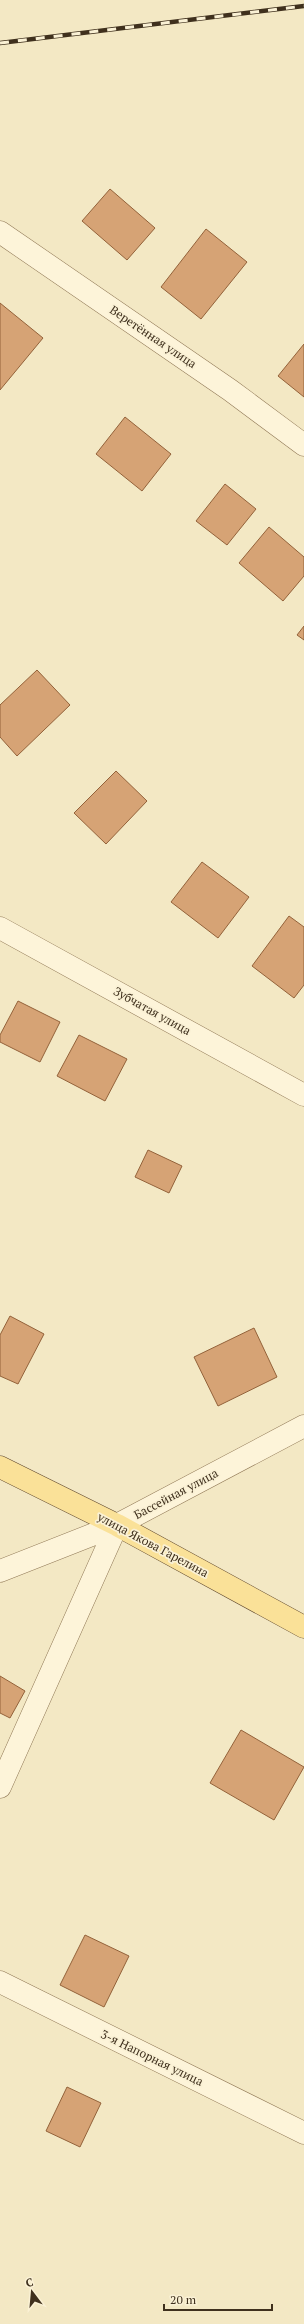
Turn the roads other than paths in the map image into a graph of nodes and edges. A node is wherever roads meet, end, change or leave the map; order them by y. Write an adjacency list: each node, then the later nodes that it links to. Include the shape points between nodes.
1 (0, 232): 2 (street, Веретённая улица, via 230,390)
2 (304, 445)
3 (0, 928): 4 (street, Зубчатая улица)
4 (304, 1095)
5 (304, 1426): 7 (street, Бассейная улица)
6 (0, 1467): 7 (main road, улица Якова Гарелина)
7 (117, 1525): 8 (street, Бассейная улица); 9 (main road, улица Якова Гарелина); 10 (street)
8 (0, 1571)
9 (304, 1627)
10 (0, 1787)
11 (0, 1982): 12 (street, 3-я Напорная улица)
12 (304, 2133)

